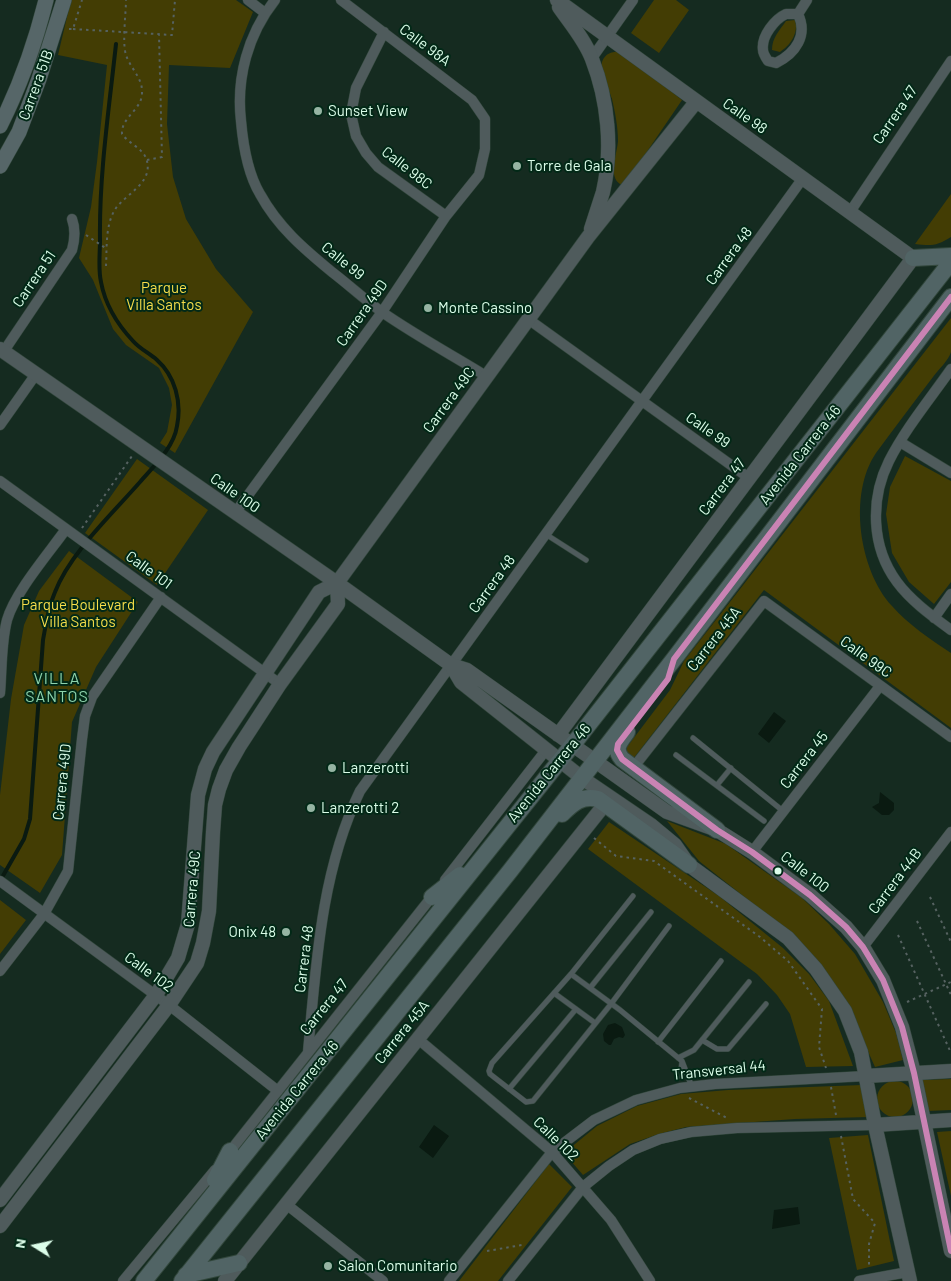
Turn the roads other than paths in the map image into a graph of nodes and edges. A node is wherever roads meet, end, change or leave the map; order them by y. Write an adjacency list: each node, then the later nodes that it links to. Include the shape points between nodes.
1 (46, 0): 17 (main road, Carrera 51B, via 24,74)
2 (64, 0): 18 (main road, Carrera 51B, via 22,123)
3 (248, 0): 9 (street)
4 (275, 0): 9 (street, Calle 99)
5 (341, 0): 11 (street, Calle 98A)
6 (555, 0): 12 (street, Calle 98); 13 (street, Carrera 49C)
7 (633, 0): 12 (street)
8 (807, 0): 10 (street)
9 (265, 13): 28 (street, Calle 99, via 250,42 239,105 244,150 259,193 283,228)
10 (798, 14): 10 (street, via 778,18 764,39 762,51 768,61 776,63 785,59 794,49 802,36)
11 (384, 32): 16 (street, Calle 98A, via 472,100); 21 (street, Calle 98C, via 356,88 352,114 356,136 378,167)
12 (606, 37): 13 (street); 15 (street, Calle 98)
13 (592, 58): 23 (street, Carrera 49C, via 607,120 608,157 603,191)
14 (951, 61): 20 (street, Carrera 47)
15 (696, 102): 19 (street, Calle 98); 23 (street, Carrera 49C)
16 (485, 120): 21 (street, Carrera 49D, via 485,149 480,175)
17 (0, 126)
18 (0, 166)
19 (803, 178): 20 (street, Calle 98); 34 (street, Carrera 48)
20 (850, 212): 25 (street, Calle 98)
21 (446, 216): 28 (street, Carrera 49D)
22 (72, 219): 30 (street, Carrera 51, via 75,238 72,250)
23 (588, 237): 29 (street, Carrera 49C)
24 (951, 256): 25 (main road)
25 (913, 258): 38 (street, Carrera 47)
26 (951, 262): 59 (main road, Avenida Carrera 46)
27 (951, 297): 50 (main road, Avenida Carrera 46)
28 (382, 312): 32 (street, Calle 99); 40 (street, Carrera 49D)
29 (528, 318): 32 (street, Carrera 49C); 34 (street, Calle 99)
30 (2, 350): 31 (street, Calle 100)
31 (36, 374): 35 (street); 40 (street, Calle 100)
32 (486, 376): 44 (street, Carrera 49C)
33 (949, 376): 36 (street)
34 (642, 402): 38 (street, Calle 99); 42 (street, Carrera 48)
35 (0, 425)
36 (900, 442): 37 (street); 48 (street, via 880,481 876,514 879,545 896,581)
37 (951, 473)
38 (749, 478): 56 (street, Carrera 47)
39 (0, 481): 41 (street, Calle 101)
40 (235, 513): 44 (street, Calle 100)
41 (66, 529): 46 (street, Calle 101); 55 (street, via 14,601 4,636)
42 (546, 535): 43 (lane); 51 (street, Carrera 48)
43 (586, 560)
44 (337, 583): 51 (street, Calle 100); 52 (street, Carrera 49C, via 319,592); 53 (street, Carrera 49C, via 338,604)
45 (951, 594): 48 (street)
46 (161, 597): 52 (street, Calle 101); 81 (street, Carrera 49D, via 92,697 85,716 68,870)
47 (764, 601): 54 (street, Calle 99C); 64 (street, Carrera 45A)
48 (934, 618): 49 (street)
49 (951, 630)
50 (674, 659): 63 (main road, Avenida Carrera 46); 64 (main road, via 668,679 618,744 618,754)
51 (451, 665): 56 (street, Calle 100, via 467,670); 60 (street, Calle 100, via 461,682); 99 (street, Carrera 48, via 360,791 348,816 324,914)
52 (264, 673): 53 (street, Calle 101); 90 (street, Carrera 49C, via 205,768 195,812 188,924 178,958)
53 (280, 684): 93 (street, Carrera 49C, via 239,747 219,789 215,805 209,911 203,943 196,963)
54 (880, 686): 57 (street, Calle 99C); 69 (street, Carrera 45)
55 (0, 693)
56 (558, 735): 59 (street, Calle 100)
57 (951, 737)
58 (694, 738): 65 (lane)
59 (572, 745): 62 (main road, Avenida Carrera 46); 63 (street, Calle 100)
60 (546, 750): 62 (street, Calle 100); 79 (street, Carrera 47)
61 (676, 755): 67 (lane)
62 (559, 760): 66 (street, Calle 100); 74 (main road, Avenida Carrera 46)
63 (594, 762): 66 (main road, Avenida Carrera 46); 71 (street, Calle 100, via 667,812)
64 (633, 768): 71 (main road)
65 (731, 768): 67 (lane); 69 (lane)
66 (582, 778): 75 (street, Calle 100, via 651,825 675,845); 76 (main road, Avenida Carrera 46)
67 (717, 785): 70 (lane)
68 (605, 804): 75 (main road); 76 (main road, via 590,797 576,801 555,822 518,870); 96 (street, Carrera 45A)
69 (783, 811): 73 (street, Carrera 45)
70 (764, 821)
71 (717, 830): 73 (street, Calle 100)
72 (951, 832): 83 (street, Carrera 44B)
73 (752, 852): 83 (street, Calle 100, via 810,895)
74 (482, 858): 79 (main road); 116 (main road, Avenida Carrera 46)
75 (689, 865): 104 (street, Calle 100, via 788,938 816,969 845,1011 861,1052)
76 (510, 871): 121 (main road, Avenida Carrera 46)
77 (4, 884): 81 (street, Calle 102)
78 (632, 896): 86 (lane)
79 (432, 897): 99 (street, Carrera 47)
80 (651, 912): 88 (lane)
81 (44, 914): 85 (street, Carrera 49D); 90 (street, Calle 102)
82 (670, 926): 91 (lane)
83 (863, 947): 102 (street, Calle 100, via 883,980 902,1027)
84 (721, 961): 98 (lane)
85 (0, 971)
86 (571, 974): 88 (lane); 89 (lane)
87 (749, 982): 97 (lane)
88 (590, 988): 91 (lane)
89 (554, 993): 94 (lane); 105 (lane, via 489,1070)
90 (156, 995): 93 (street, Calle 102); 114 (street, Carrera 49C)
91 (611, 1004): 95 (lane); 98 (lane)
92 (766, 1004): 97 (lane, via 728,1049 717,1049)
93 (170, 1005): 106 (street, Calle 102); 117 (street, Carrera 49C)
94 (576, 1009): 95 (lane); 105 (lane)
95 (595, 1024): 105 (lane, via 533,1101 526,1102)
96 (418, 1039): 112 (street, Calle 102); 115 (street, Carrera 45A)
97 (702, 1040): 100 (lane)
98 (658, 1042): 100 (lane)
99 (308, 1052): 106 (street, Carrera 47)
100 (680, 1060): 103 (lane); 107 (lane)
101 (951, 1071): 102 (street, Transversal 44)
102 (914, 1073): 104 (street, Transversal 44); 109 (street, Calle 100)
103 (680, 1076)
104 (866, 1076): 107 (street, Transversal 44, via 715,1084); 110 (street, Calle 100)
105 (508, 1089)
106 (278, 1091): 111 (street, Carrera 47)
107 (694, 1092): 112 (street, Transversal 44, via 680,1088 636,1100 594,1120)
108 (951, 1120): 109 (street)
109 (924, 1121): 110 (street); 118 (street, Calle 100)
110 (875, 1125): 113 (street, via 837,1120 691,1132 660,1139 633,1150); 120 (street, Calle 100)
111 (230, 1151): 116 (main road); 122 (street, Carrera 47)
112 (552, 1152): 113 (street, Calle 102); 126 (street, Transversal 44)
113 (583, 1187): 127 (street); 128 (street, Calle 102, via 611,1220)
114 (0, 1200)
115 (286, 1204): 119 (street, Carrera 45A); 125 (street)
116 (196, 1216): 123 (main road, Avenida Carrera 46)
117 (0, 1226)
118 (951, 1251)
119 (239, 1263): 121 (main road); 124 (street, Carrera 45A)
120 (909, 1276): 129 (street)
121 (184, 1278)
122 (123, 1281)
123 (144, 1281)
124 (225, 1281)
125 (383, 1281)
126 (449, 1281)
127 (508, 1281)
128 (650, 1281)
129 (859, 1281)

